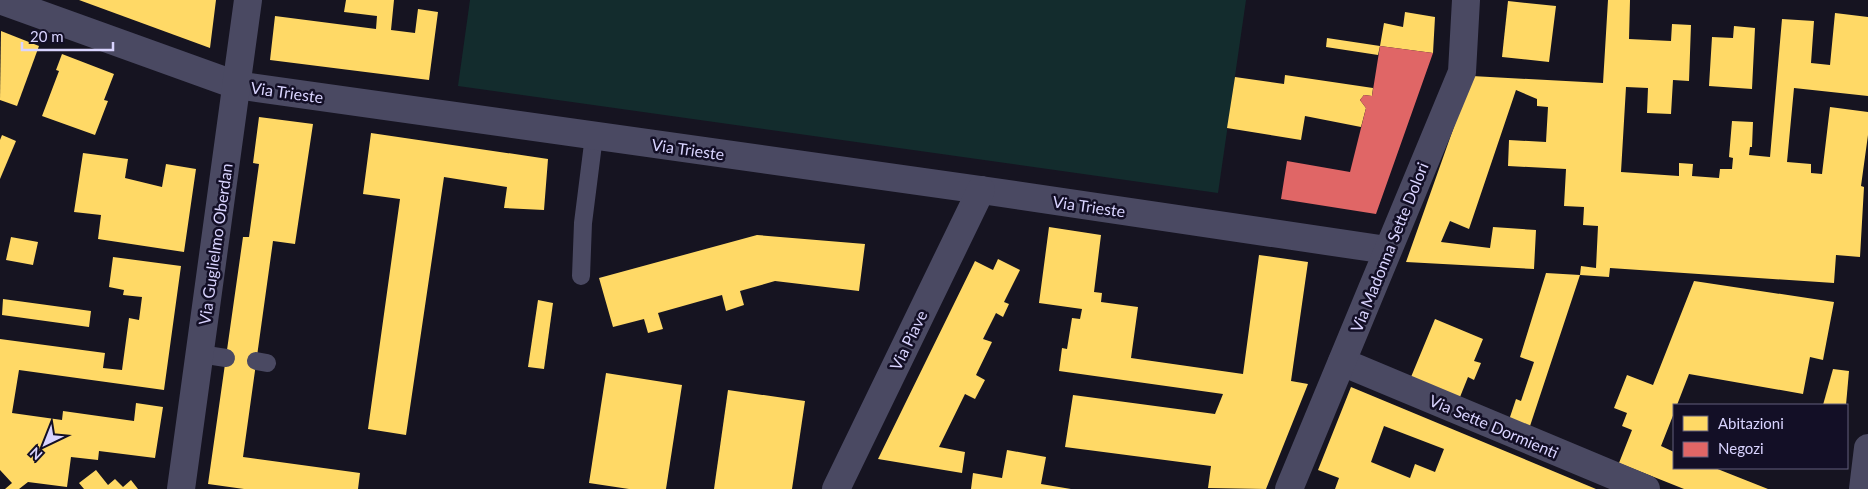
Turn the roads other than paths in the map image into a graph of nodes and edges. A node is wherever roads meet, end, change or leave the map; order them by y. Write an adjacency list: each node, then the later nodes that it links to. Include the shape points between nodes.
1 (0, 0): 4 (street, Via Trieste)
2 (248, 0): 4 (street, Via Guglielmo Oberdan)
3 (1466, 0): 7 (street, Via Madonna Sette Dolori, via 1462,72)
4 (236, 85): 5 (street, Via Trieste); 11 (street, Via Guglielmo Oberdan, via 213,356)
5 (594, 136): 6 (street, Via Trieste); 8 (lane)
6 (981, 190): 7 (street, Via Trieste); 12 (street, Via Piave)
7 (1387, 250): 9 (street, Via Madonna Sette Dolori)
8 (581, 276)
9 (1342, 362): 13 (street, Via Madonna Sette Dolori); 14 (street, Via Sette Dormienti)
10 (1868, 448): 15 (street)
11 (181, 489)
12 (836, 489)
13 (1289, 489)
14 (1646, 489)
15 (1863, 489)

